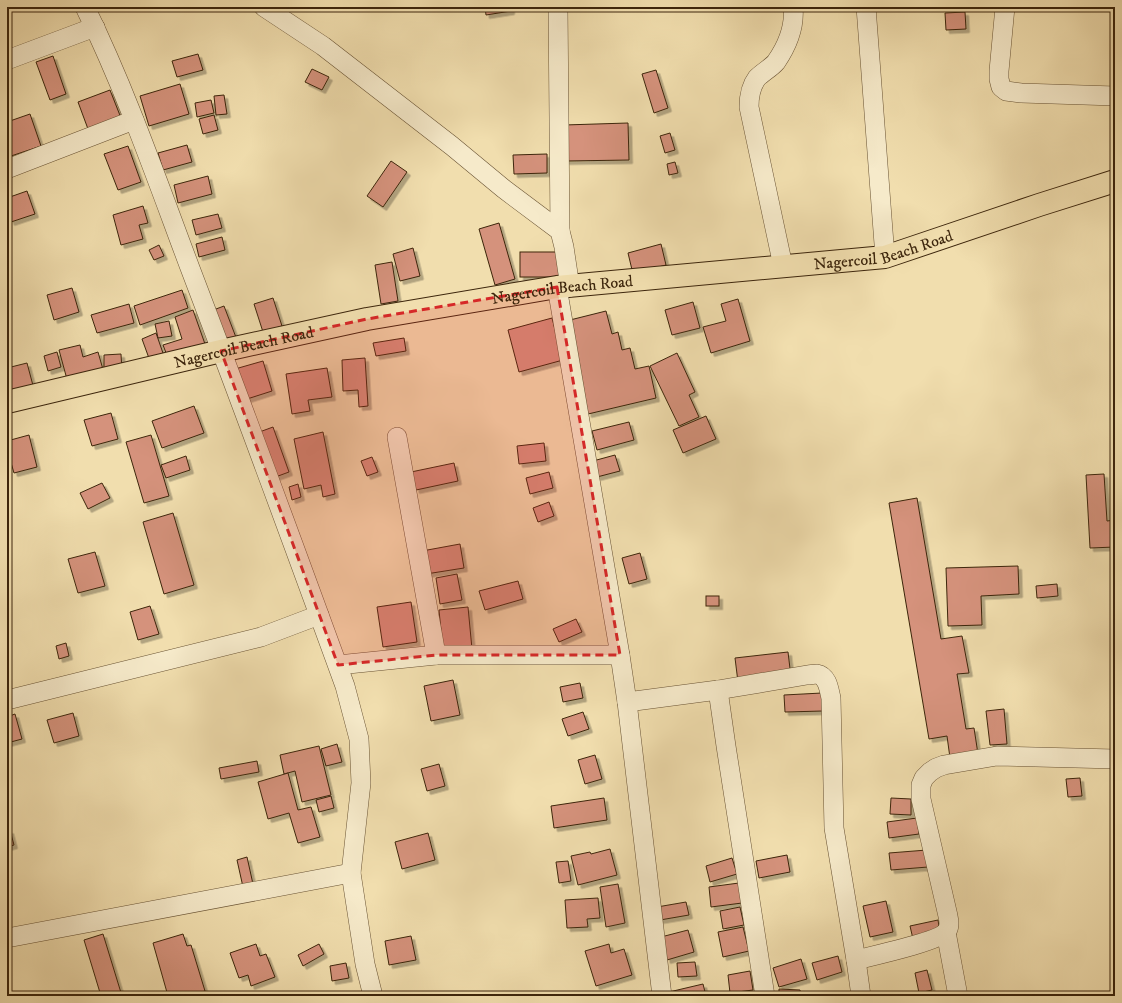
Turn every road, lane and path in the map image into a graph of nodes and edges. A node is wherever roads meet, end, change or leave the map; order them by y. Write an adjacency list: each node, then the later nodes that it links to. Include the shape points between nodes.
1 (86, 7): 7 (street)
2 (264, 7): 13 (street, via 323,46)
3 (558, 7): 13 (street)
4 (793, 7): 15 (street, via 788,42 775,62 757,78 750,93 749,107)
5 (866, 7): 14 (street)
6 (1005, 7): 9 (street, via 1000,87 1006,91 1021,93)
7 (95, 27): 8 (street); 10 (street)
8 (7, 60)
9 (1115, 96)
10 (134, 120): 11 (street); 17 (street)
11 (7, 168)
12 (1115, 181): 14 (main road, Nagercoil Beach Road)
13 (560, 231): 16 (street, via 564,247)
14 (885, 257): 15 (main road, Nagercoil Beach Road)
15 (783, 266): 16 (main road, Nagercoil Beach Road)
16 (563, 287): 17 (main road, Nagercoil Beach Road, via 367,319); 22 (street)
17 (221, 351): 18 (main road, Nagercoil Beach Road); 20 (street)
18 (7, 402)
19 (397, 437): 21 (street)
20 (319, 615): 23 (street); 25 (street, via 261,637)
21 (436, 655): 22 (street); 23 (street)
22 (620, 655): 26 (street)
23 (338, 665): 28 (street, via 359,739 361,783)
24 (718, 690): 26 (street); 31 (street, via 817,674 823,677 828,685 834,828); 34 (street)
25 (7, 700)
26 (627, 702): 33 (street)
27 (1115, 759): 29 (street, via 996,756 944,765 924,778 921,799 950,925)
28 (351, 873): 30 (street); 32 (street, via 365,964)
29 (946, 932): 31 (street, via 918,944); 36 (street)
30 (7, 938)
31 (856, 960): 35 (street)
32 (374, 996)
33 (662, 996)
34 (765, 996)
35 (862, 996)
36 (958, 996)

